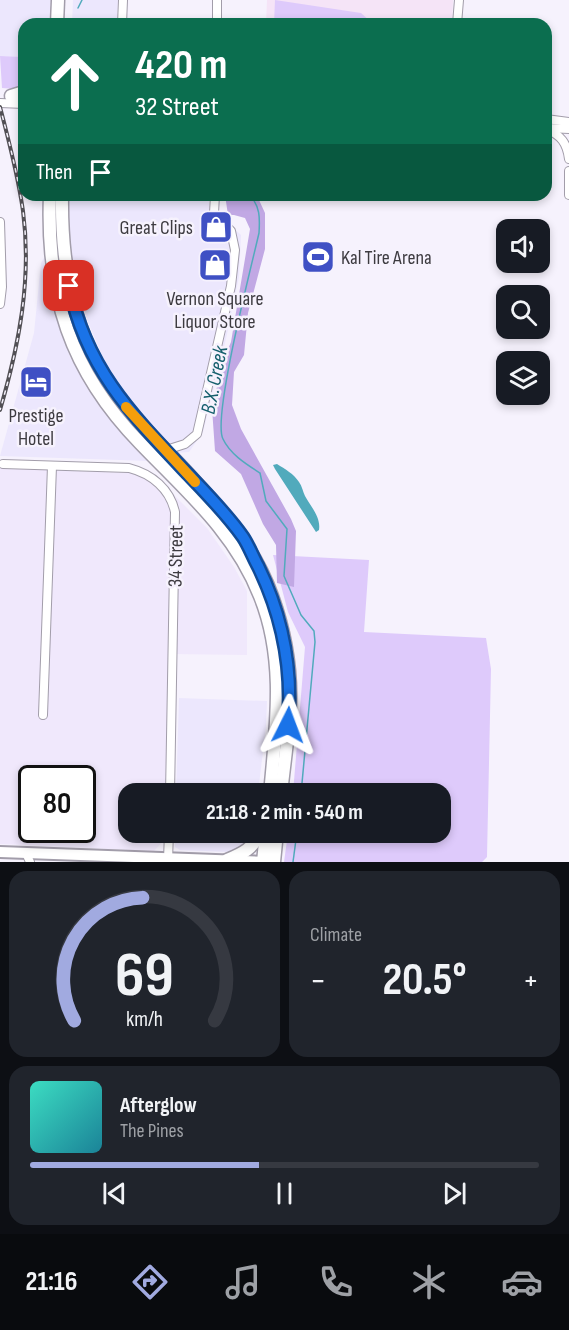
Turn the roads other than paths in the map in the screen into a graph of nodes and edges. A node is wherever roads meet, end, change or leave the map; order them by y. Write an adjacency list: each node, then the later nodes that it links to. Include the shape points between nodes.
1 (58, 0): 6 (highway)
2 (66, 0): 7 (highway)
3 (123, 0): 8 (street)
4 (217, 0): 9 (street)
5 (459, 0): 10 (street)
6 (57, 18)
7 (65, 18)
8 (122, 18)
9 (217, 18)
10 (458, 18)
11 (0, 103): 12 (street)
12 (18, 104)
13 (569, 115): 14 (street)
14 (552, 118)
15 (552, 119): 16 (street)
16 (569, 122)
17 (552, 129): 18 (street)
18 (569, 129)
19 (552, 131): 20 (street, via 566,144)
20 (569, 159)
21 (569, 171): 22 (street)
22 (569, 195)
23 (50, 201): 29 (highway, via 50,258)
24 (62, 201): 27 (highway, via 63,242)
25 (215, 201): 30 (street, via 214,213 231,231 235,250 231,286 197,434)
26 (0, 222): 28 (street)
27 (72, 302): 29 (street); 30 (highway, via 88,345 112,388)
28 (0, 304)
29 (59, 305): 35 (highway, via 74,347 98,393 128,431 205,508 234,544 260,596 276,652 278,704)
30 (166, 450): 36 (highway, via 244,538 272,595 286,650 290,702)
31 (3, 464): 32 (street, 34 Street)
32 (52, 466): 33 (street); 34 (street, 34 Street, via 142,471 172,500 175,512)
33 (43, 715)
34 (170, 783)
35 (271, 783)
36 (282, 783)
37 (169, 843): 43 (street)
38 (256, 843): 44 (highway)
39 (265, 843): 45 (highway)
40 (276, 843): 47 (highway)
41 (0, 852): 42 (main road)
42 (26, 859): 43 (main road)
43 (168, 860): 44 (main road)
44 (230, 861): 45 (main road)
45 (263, 862): 46 (main road)
46 (268, 862)
47 (274, 862)

